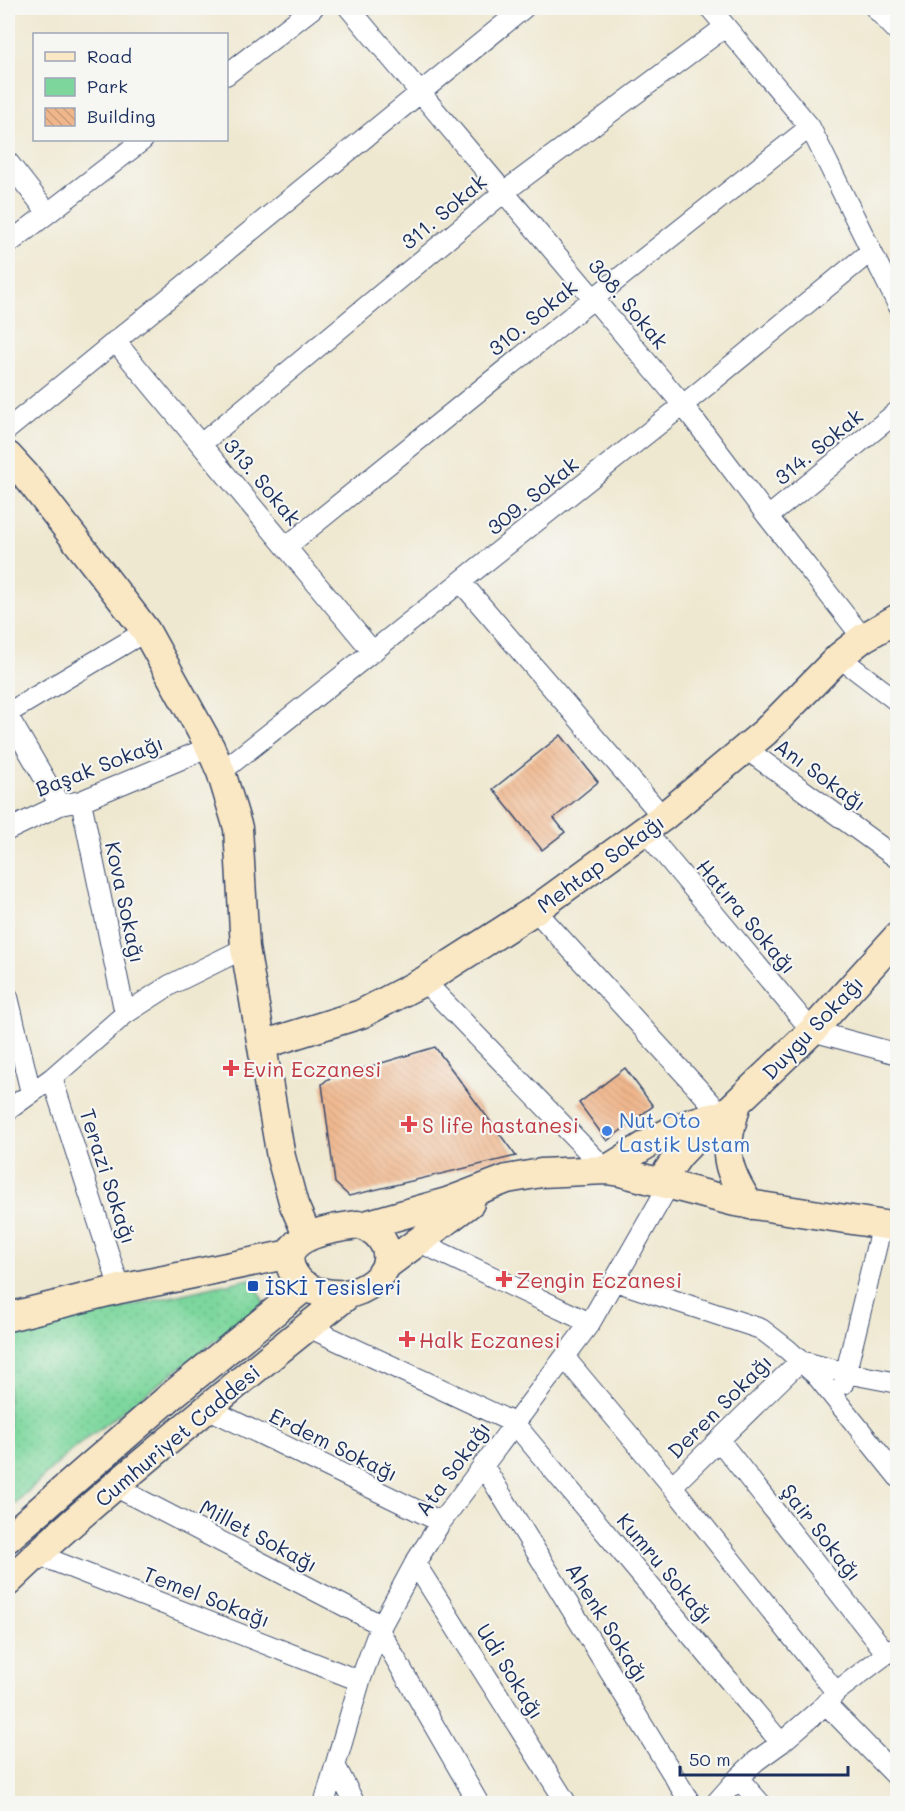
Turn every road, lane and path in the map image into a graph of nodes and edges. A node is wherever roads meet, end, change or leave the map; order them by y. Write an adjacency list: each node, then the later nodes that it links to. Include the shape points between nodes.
1 (313, 8): 8 (street)
2 (350, 8): 9 (street, 308. Sokak)
3 (524, 8): 9 (street)
4 (710, 8): 6 (street)
5 (875, 8): 7 (street)
6 (725, 27): 10 (street); 13 (street, 311. Sokak)
7 (897, 32)
8 (228, 73)
9 (420, 91): 13 (street, 308. Sokak); 19 (street)
10 (810, 127): 16 (street); 17 (street, 310. Sokak)
11 (142, 141): 14 (street)
12 (8, 162): 14 (street)
13 (504, 192): 17 (street, 308. Sokak); 23 (street, 311. Sokak)
14 (48, 213): 15 (street)
15 (8, 244)
16 (871, 251): 18 (street); 20 (street, 309. Sokak)
17 (594, 298): 20 (street, 308. Sokak); 26 (street, 310. Sokak)
18 (897, 305)
19 (115, 341): 22 (street); 23 (street, 313. Sokak)
20 (683, 405): 25 (street, 308. Sokak); 27 (street, 309. Sokak)
21 (897, 411): 25 (street, 314. Sokak)
22 (8, 429)
23 (201, 444): 26 (street, 313. Sokak)
24 (8, 456): 29 (main road)
25 (768, 517): 30 (street, 308. Sokak)
26 (286, 547): 31 (street, 313. Sokak)
27 (461, 582): 31 (street, 309. Sokak); 39 (street, Hatıra Sokağı)
28 (897, 618): 30 (main road, Mehtap Sokağı)
29 (146, 631): 34 (street); 36 (main road)
30 (863, 638): 32 (main road, Mehtap Sokağı)
31 (373, 652): 36 (street, 309. Sokak)
32 (839, 657): 33 (street); 35 (main road, Mehtap Sokağı)
33 (897, 702)
34 (8, 715): 38 (street)
35 (746, 749): 39 (main road, Mehtap Sokağı); 41 (street, Anı Sokağı)
36 (215, 760): 37 (street, Başak Sokağı); 44 (main road, via 238,828)
37 (81, 801): 38 (street, Başak Sokağı); 47 (street, Kova Sokağı)
38 (60, 805): 40 (street, Başak Sokağı)
39 (654, 824): 42 (main road, Mehtap Sokağı); 48 (street, Hatıra Sokağı)
40 (8, 830)
41 (897, 859)
42 (535, 910): 45 (main road, Mehtap Sokağı); 53 (street)
43 (897, 936): 48 (main road, Duygu Sokağı)
44 (245, 948): 47 (street, via 170,985); 49 (main road)
45 (424, 981): 49 (main road, Mehtap Sokağı, via 361,1014); 55 (street)
46 (8, 997): 52 (street)
47 (125, 1014): 51 (street)
48 (812, 1031): 50 (street); 53 (main road, Duygu Sokağı)
49 (262, 1045): 62 (main road)
50 (897, 1054)
51 (52, 1078): 52 (street); 66 (street, Terazi Sokağı)
52 (32, 1092): 54 (street)
53 (730, 1109): 55 (main road, via 671,1130); 57 (main road, Duygu Sokağı, via 679,1155); 58 (main road, via 730,1171)
54 (8, 1110)
55 (606, 1170): 56 (main road); 57 (main road)
56 (507, 1179): 59 (main road, via 447,1202); 61 (main road)
57 (667, 1185): 58 (main road); 64 (street, Ata Sokağı)
58 (750, 1205): 60 (main road)
59 (362, 1226): 62 (main road, via 333,1228); 63 (main road, via 371,1228 382,1239)
60 (890, 1226): 73 (street)
61 (419, 1242): 63 (main road); 69 (street)
62 (299, 1245): 65 (main road, via 291,1269); 66 (main road)
63 (388, 1264): 67 (main road, via 373,1282)
64 (615, 1281): 69 (street, Ata Sokağı); 72 (street, via 761,1329)
65 (306, 1286): 67 (main road, via 322,1293); 84 (main road, Cumhuriyet Caddesi, via 171,1396)
66 (120, 1289): 68 (main road)
67 (350, 1293): 70 (main road, Cumhuriyet Caddesi)
68 (8, 1317)
69 (590, 1323): 71 (street, Ata Sokağı)
70 (308, 1327): 76 (main road, Cumhuriyet Caddesi); 77 (street)
71 (565, 1358): 77 (street, Ata Sokağı); 82 (street)
72 (800, 1361): 73 (street); 75 (street); 78 (street, Deren Sokağı)
73 (846, 1373): 74 (street); 75 (street)
74 (897, 1383)
75 (838, 1401): 80 (street)
76 (207, 1408): 81 (main road, Cumhuriyet Caddesi); 83 (street, Erdem Sokağı)
77 (514, 1423): 79 (street, Ata Sokağı); 92 (street, Kumru Sokağı)
78 (719, 1440): 82 (street, Deren Sokağı); 89 (street, Şair Sokağı)
79 (483, 1465): 83 (street, Ata Sokağı); 100 (street, Ahenk Sokağı)
80 (897, 1477)
81 (114, 1486): 85 (main road, Cumhuriyet Caddesi); 88 (street, Millet Sokağı)
82 (672, 1486): 91 (street)
83 (441, 1522): 86 (street, Ata Sokağı)
84 (8, 1538)
85 (36, 1554): 87 (main road, Cumhuriyet Caddesi); 90 (street, Temel Sokağı)
86 (415, 1563): 88 (street, Ata Sokağı); 99 (street, Udi Sokağı)
87 (8, 1582)
88 (380, 1628): 90 (street, Ata Sokağı); 98 (street)
89 (892, 1649): 91 (street)
90 (360, 1682): 93 (street, Ata Sokağı)
91 (831, 1698): 92 (street); 95 (street)
92 (781, 1743): 94 (street)
93 (336, 1767): 96 (street, Ata Sokağı); 97 (street)
94 (738, 1778): 101 (street); 102 (street)
95 (897, 1778)
96 (324, 1803)
97 (355, 1803)
98 (478, 1803)
99 (567, 1803)
100 (692, 1803)
101 (715, 1803)
102 (761, 1803)

